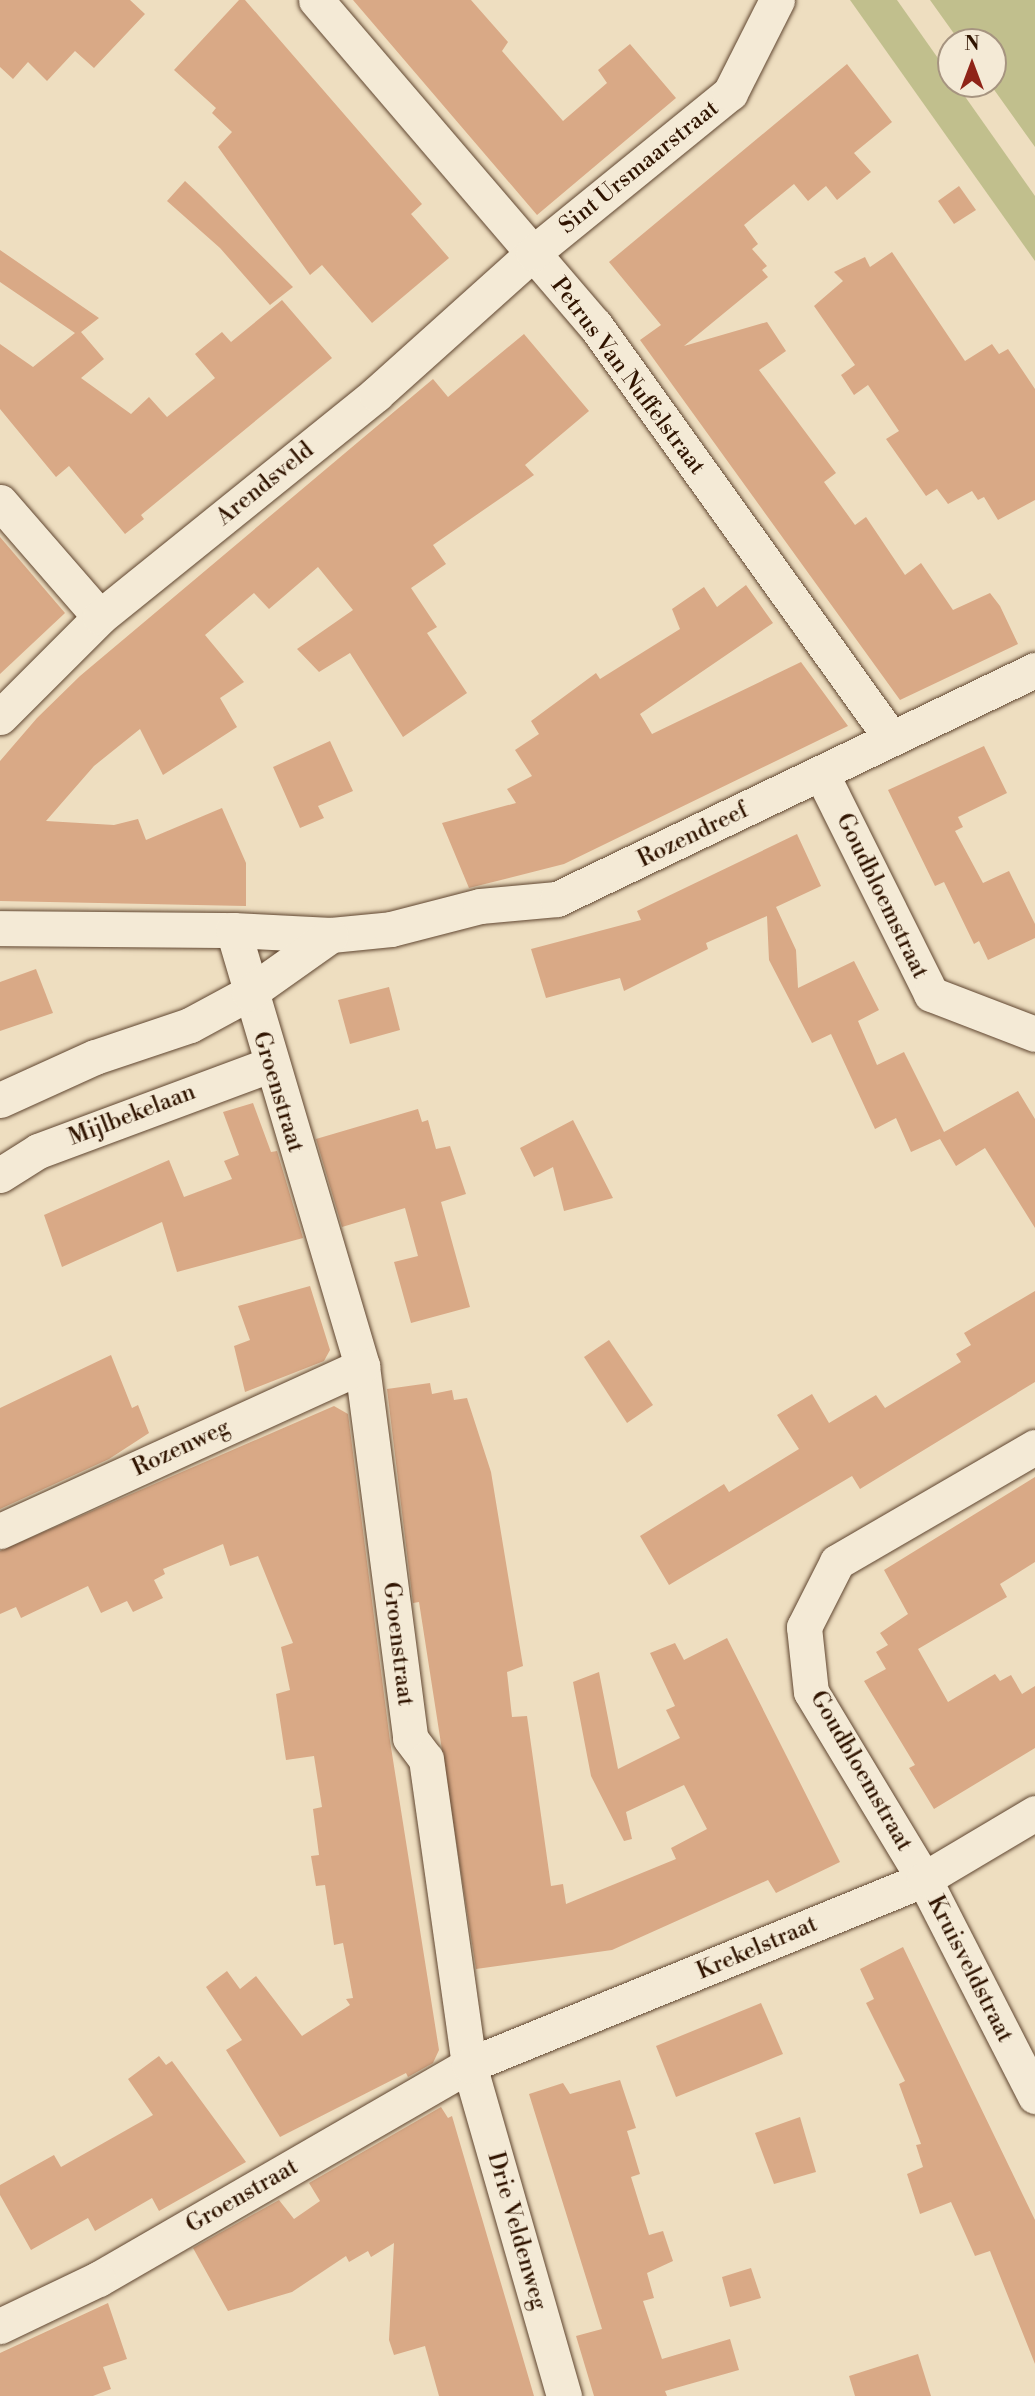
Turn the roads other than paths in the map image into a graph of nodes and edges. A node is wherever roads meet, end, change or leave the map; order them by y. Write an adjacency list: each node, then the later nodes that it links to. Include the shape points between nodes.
1 (316, 0): 3 (street, Petrus Van Nuffelstraat)
2 (777, 0): 3 (street, Sint Ursmaarstraat, via 730,93)
3 (533, 253): 5 (street, Arendsveld, via 376,394); 8 (street, Petrus Van Nuffelstraat, via 596,326)
4 (0, 502): 5 (street)
5 (100, 617): 7 (street, Arendsveld)
6 (1035, 670): 8 (street, Rozendreef)
7 (0, 717)
8 (891, 738): 9 (street, Rozendreef)
9 (821, 773): 12 (street, Rozendreef, via 557,899 480,906 391,929); 14 (street, Goudbloemstraat, via 931,994)
10 (0, 928): 11 (street)
11 (233, 930): 12 (street, Rozendreef); 13 (street, Groenstraat)
12 (331, 935): 13 (street, Rozendreef)
13 (248, 993): 15 (street, Groenstraat); 16 (street, via 190,1026 95,1057)
14 (1035, 1034)
15 (269, 1065): 17 (street, Mijlbekelaan, via 38,1151); 18 (street, Groenstraat)
16 (0, 1100)
17 (0, 1175)
18 (362, 1366): 20 (street, Rozenweg); 23 (street, Groenstraat, via 410,1738 426,1759)
19 (1035, 1447): 22 (street, Goudbloemstraat, via 837,1562 804,1627 811,1692)
20 (0, 1531)
21 (1035, 1813): 22 (street, Krekelstraat)
22 (924, 1879): 23 (street, Krekelstraat); 24 (street, Kruisveldstraat)
23 (469, 2065): 25 (street, Groenstraat, via 98,2279); 26 (street, Drie Veldenweg)
24 (1035, 2096)
25 (0, 2326)
26 (564, 2396)

